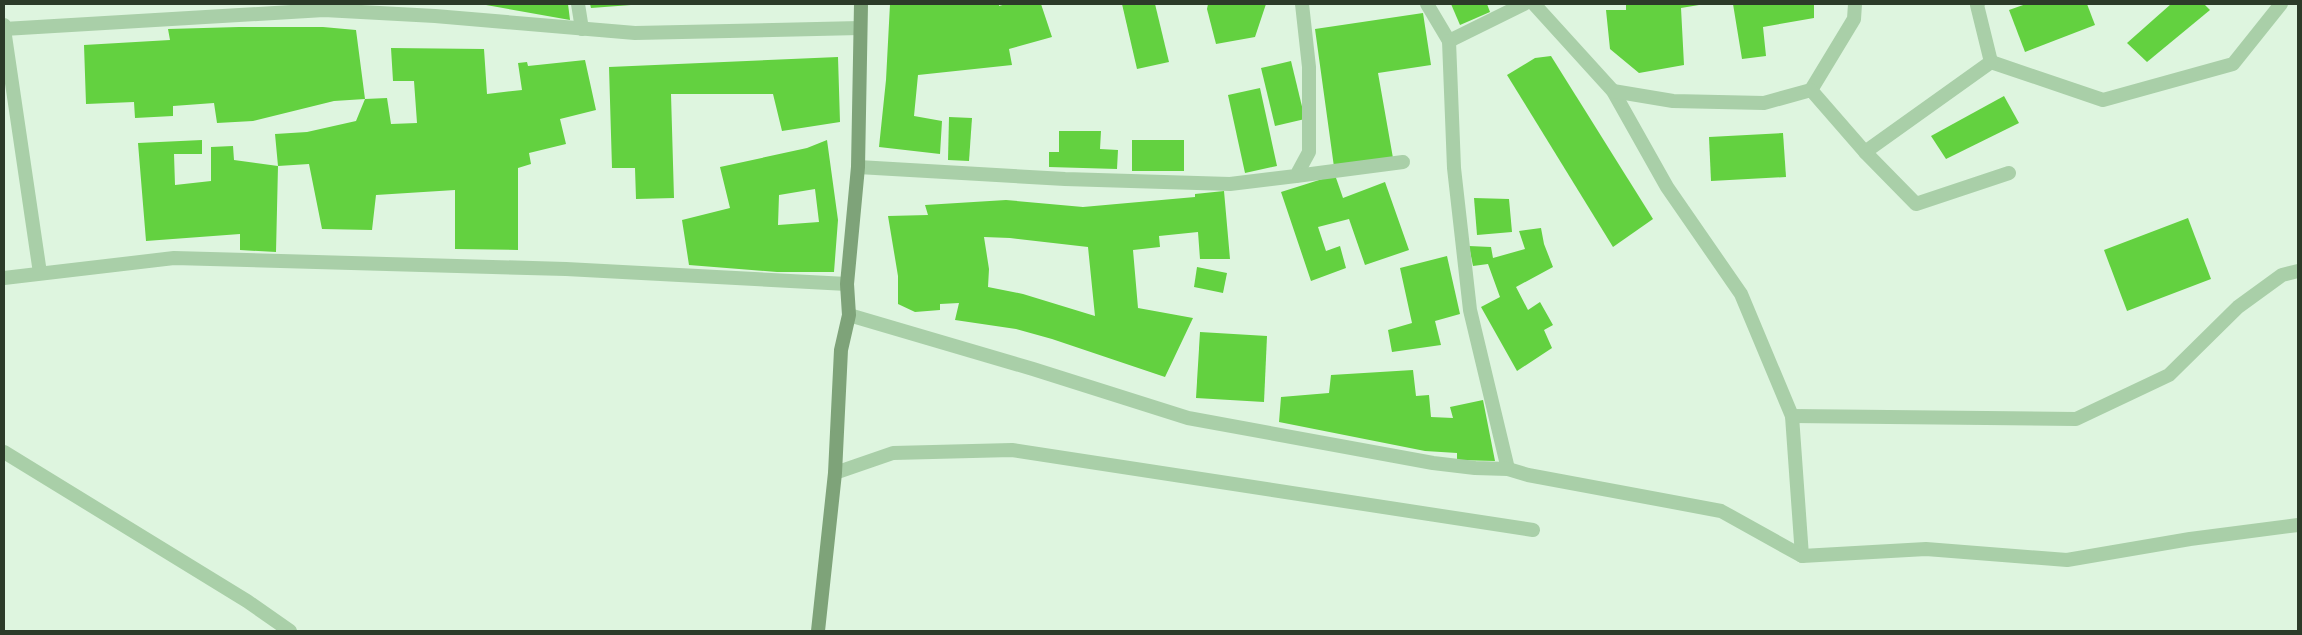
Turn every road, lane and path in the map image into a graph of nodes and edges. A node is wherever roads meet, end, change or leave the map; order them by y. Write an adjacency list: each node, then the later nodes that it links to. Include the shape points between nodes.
1 (578, 4): 13 (street)
2 (861, 4): 12 (main road)
3 (1302, 4): 22 (street, via 1309,67 1309,152)
4 (1427, 4): 14 (street)
5 (1524, 4): 14 (street)
6 (1534, 4): 17 (street)
7 (1855, 4): 16 (street, via 1854,18)
8 (1978, 4): 15 (street)
9 (2281, 4): 15 (street, via 2232,64 2103,100)
10 (434, 10): 11 (street, via 324,10); 13 (street)
11 (4, 27): 24 (street)
12 (860, 28): 13 (street, via 635,34); 20 (main road)
13 (582, 29)
14 (1448, 41): 30 (street, via 1454,168 1470,310)
15 (1990, 62): 18 (street)
16 (1811, 90): 17 (street, via 1764,103 1673,101); 18 (street)
17 (1613, 91): 28 (street, via 1667,187 1740,294)
18 (1865, 152): 21 (street, via 1916,204)
19 (1403, 162): 22 (street)
20 (858, 167): 22 (street, via 1065,179 1230,184); 26 (main road)
21 (2009, 173)
22 (1296, 176)
23 (2298, 271): 28 (street, via 2282,275 2238,307 2169,375 2076,419)
24 (40, 273): 25 (street); 26 (street, via 174,258 557,269)
25 (4, 278)
26 (847, 284): 27 (main road)
27 (849, 315): 30 (street, via 1188,418 1433,463); 31 (main road, via 841,350)
28 (1792, 416): 34 (street)
29 (4, 452): 35 (street, via 247,601)
30 (1508, 468): 34 (street, via 1528,475 1721,511)
31 (835, 473): 33 (street, via 893,452 1012,450); 36 (main road)
32 (2298, 525): 34 (street, via 2067,560 1926,549)
33 (1534, 530)
34 (1802, 556)
35 (290, 631)
36 (818, 631)

